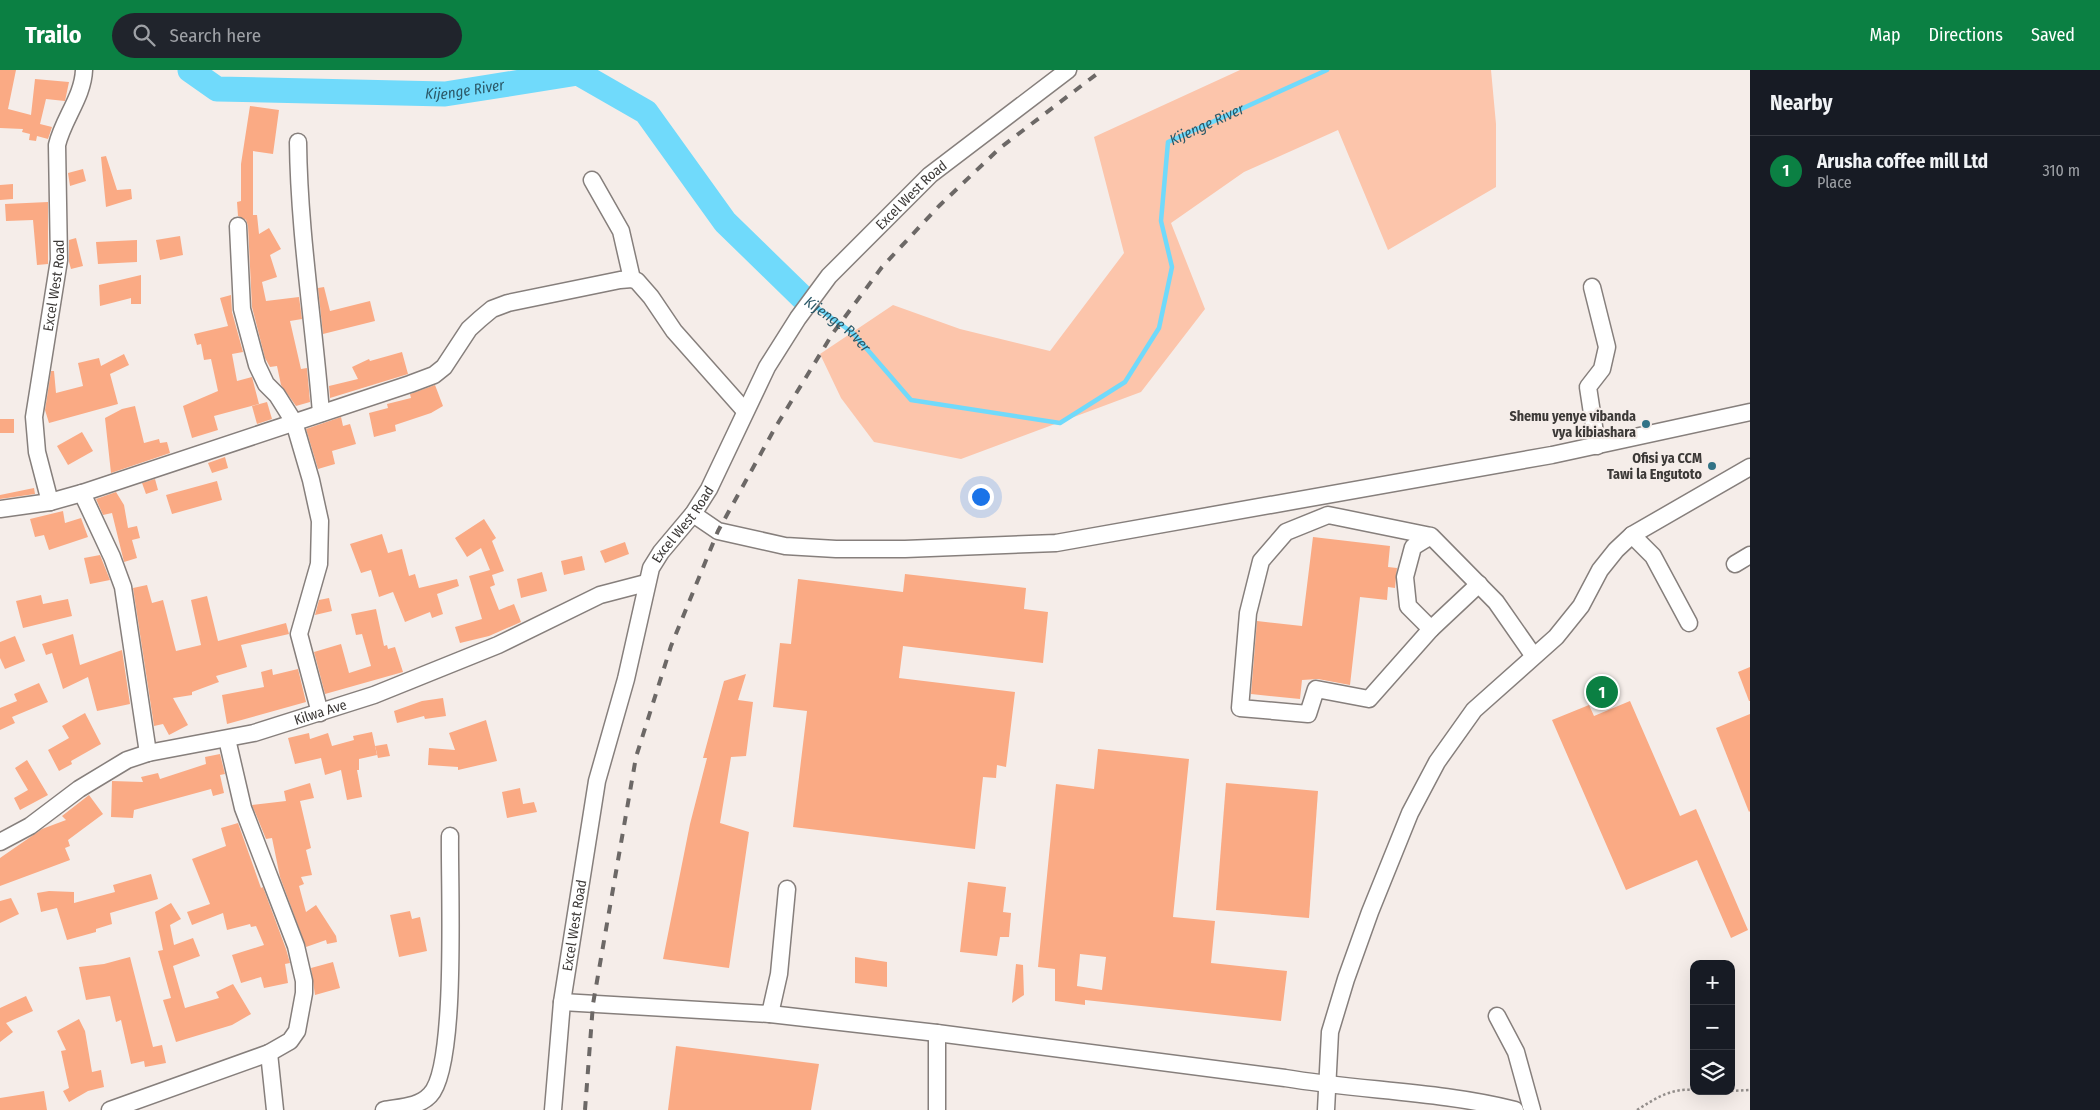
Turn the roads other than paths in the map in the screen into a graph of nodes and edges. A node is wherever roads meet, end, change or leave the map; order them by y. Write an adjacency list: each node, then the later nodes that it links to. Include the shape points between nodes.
1 (84, 70): 15 (street, Excel West Road, via 81,87 57,145 59,260 34,417 37,452)
2 (1068, 70): 8 (street, Excel West Road, via 930,175 829,276 798,318)
3 (298, 142): 10 (street, via 303,253)
4 (592, 180): 6 (street, via 622,231)
5 (238, 226): 11 (street, via 242,309 257,365 266,384)
6 (632, 279): 8 (street, via 652,297 674,331); 10 (street, via 508,303 492,309 469,329 444,367 434,374)
7 (1592, 288): 12 (street, via 1608,347 1602,369 1588,387)
8 (745, 411): 17 (street, Excel West Road, via 709,488)
9 (1750, 412): 12 (street)
10 (321, 413): 11 (street)
11 (294, 422): 14 (street); 27 (street, via 320,521 319,564 299,634)
12 (1597, 446): 17 (street, via 1343,494 1039,545 846,549 785,546 718,530)
13 (1750, 466): 18 (street)
14 (82, 493): 15 (street); 29 (street, via 123,587)
15 (50, 502): 16 (street)
16 (0, 510)
17 (693, 514): 22 (street, Excel West Road, via 661,552)
18 (1632, 534): 24 (street, via 1653,556); 26 (street, via 1600,570 1581,606 1556,636)
19 (1431, 536): 23 (street); 25 (street, via 1413,547 1405,576 1408,606); 25 (street, via 1328,515 1286,532 1261,561 1248,613 1240,708 1308,714 1316,689 1369,699)
20 (1750, 555): 21 (street)
21 (1734, 564)
22 (646, 583): 27 (street, Kilwa Ave, via 600,595 498,645 374,696); 33 (street, Excel West Road, via 626,679 597,781)
23 (1480, 584): 25 (street); 26 (street)
24 (1689, 623)
25 (1431, 629)
26 (1533, 655): 38 (street, via 1474,710 1438,762 1410,813 1346,978 1330,1032)
27 (320, 714): 28 (street, Kilwa Ave)
28 (227, 739): 29 (street, Kilwa Ave); 37 (street, via 243,808 296,946 304,981 297,1031 290,1041)
29 (148, 753): 31 (street, Kilwa Ave, via 108,770 30,826)
30 (450, 836): 41 (street, via 450,977 442,1068 432,1094 422,1102)
31 (0, 842)
32 (787, 889): 34 (street, via 778,974)
33 (562, 1002): 34 (street); 42 (street, Excel West Road)
34 (770, 1014): 36 (street)
35 (1497, 1016): 46 (street, via 1516,1052)
36 (937, 1032): 38 (street); 43 (street)
37 (269, 1053): 39 (street); 40 (street)
38 (1328, 1085): 44 (street); 45 (street, via 1447,1096)
39 (110, 1110)
40 (275, 1110)
41 (384, 1110)
42 (553, 1110)
43 (937, 1110)
44 (1326, 1110)
45 (1515, 1110)
46 (1532, 1110)

